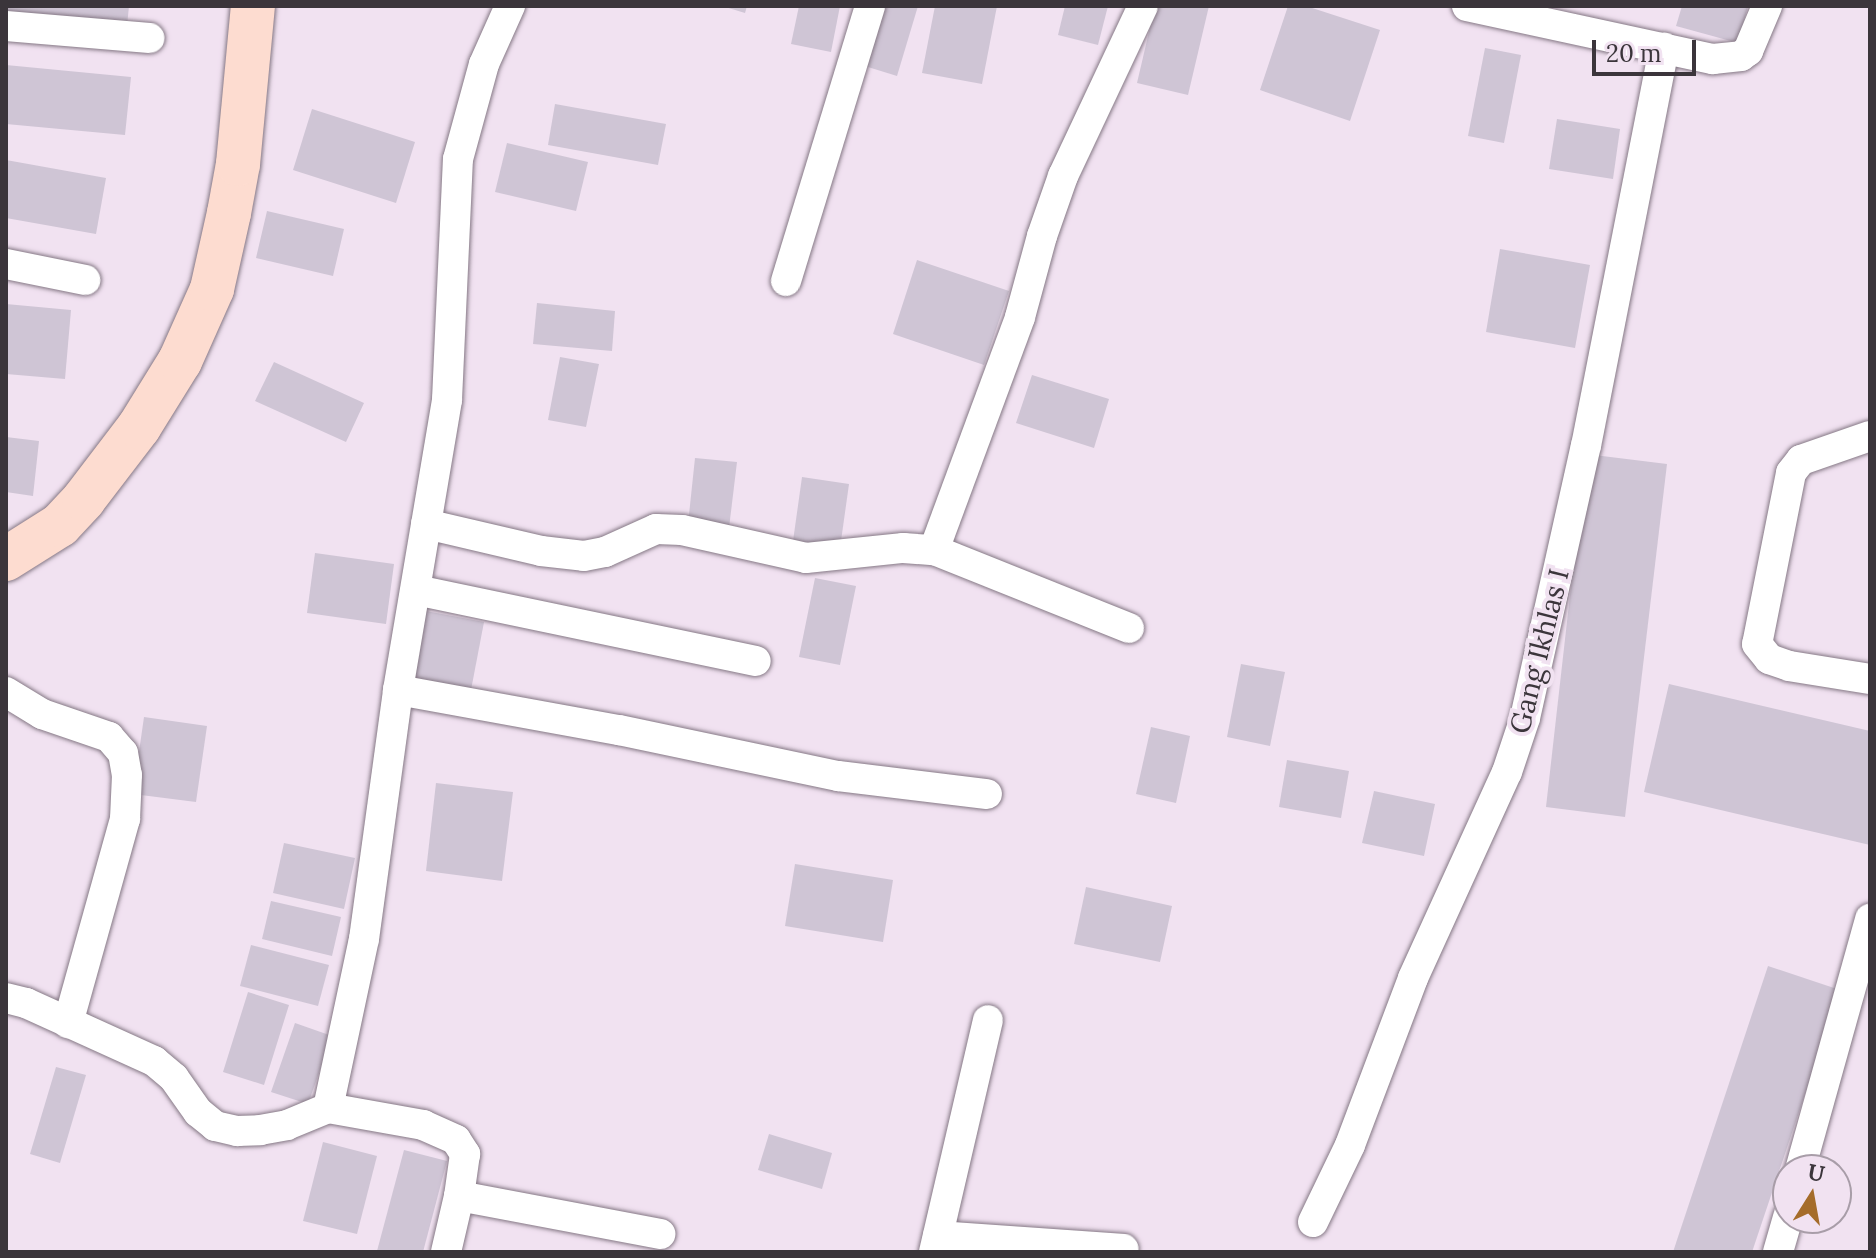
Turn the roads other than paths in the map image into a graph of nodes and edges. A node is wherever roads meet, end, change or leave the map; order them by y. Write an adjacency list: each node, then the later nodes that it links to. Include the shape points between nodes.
1 (253, 6): 16 (main road, via 229,213 212,289 180,361 139,427 84,499 60,525)
2 (510, 6): 14 (street, via 484,64 458,159 447,400)
3 (870, 6): 12 (street)
4 (1143, 6): 15 (street, via 1063,176 1020,317)
5 (1467, 6): 9 (street)
6 (1767, 6): 9 (street, via 1741,56 1713,59)
7 (6, 26): 8 (street)
8 (150, 38)
9 (1664, 48): 31 (street, Gang Ikhlas I, via 1586,446 1525,718 1507,772 1413,978 1350,1145)
10 (6, 264): 11 (street)
11 (85, 280)
12 (786, 281)
13 (1870, 436): 20 (street, via 1801,460 1791,473 1757,644 1769,659 1789,666)
14 (426, 524): 15 (street, via 584,556 656,529 806,558); 17 (street)
15 (934, 550): 18 (street)
16 (6, 559)
17 (416, 590): 19 (street); 21 (street)
18 (1129, 628)
19 (756, 661)
20 (1870, 679)
21 (398, 690): 23 (street, via 838,776); 28 (street, via 364,939)
22 (6, 692): 27 (street, via 42,714 109,737 123,753 125,819)
23 (987, 794)
24 (1870, 919): 29 (street)
25 (6, 998): 27 (street)
26 (988, 1020): 33 (street)
27 (68, 1023): 28 (street, via 154,1061 215,1126 260,1130)
28 (328, 1108): 30 (street, via 423,1125 456,1140 465,1154)
29 (1804, 1154)
30 (459, 1196): 32 (street); 35 (street)
31 (1313, 1222)
32 (660, 1234)
33 (936, 1244): 34 (street)
34 (1124, 1249)
35 (446, 1252)

